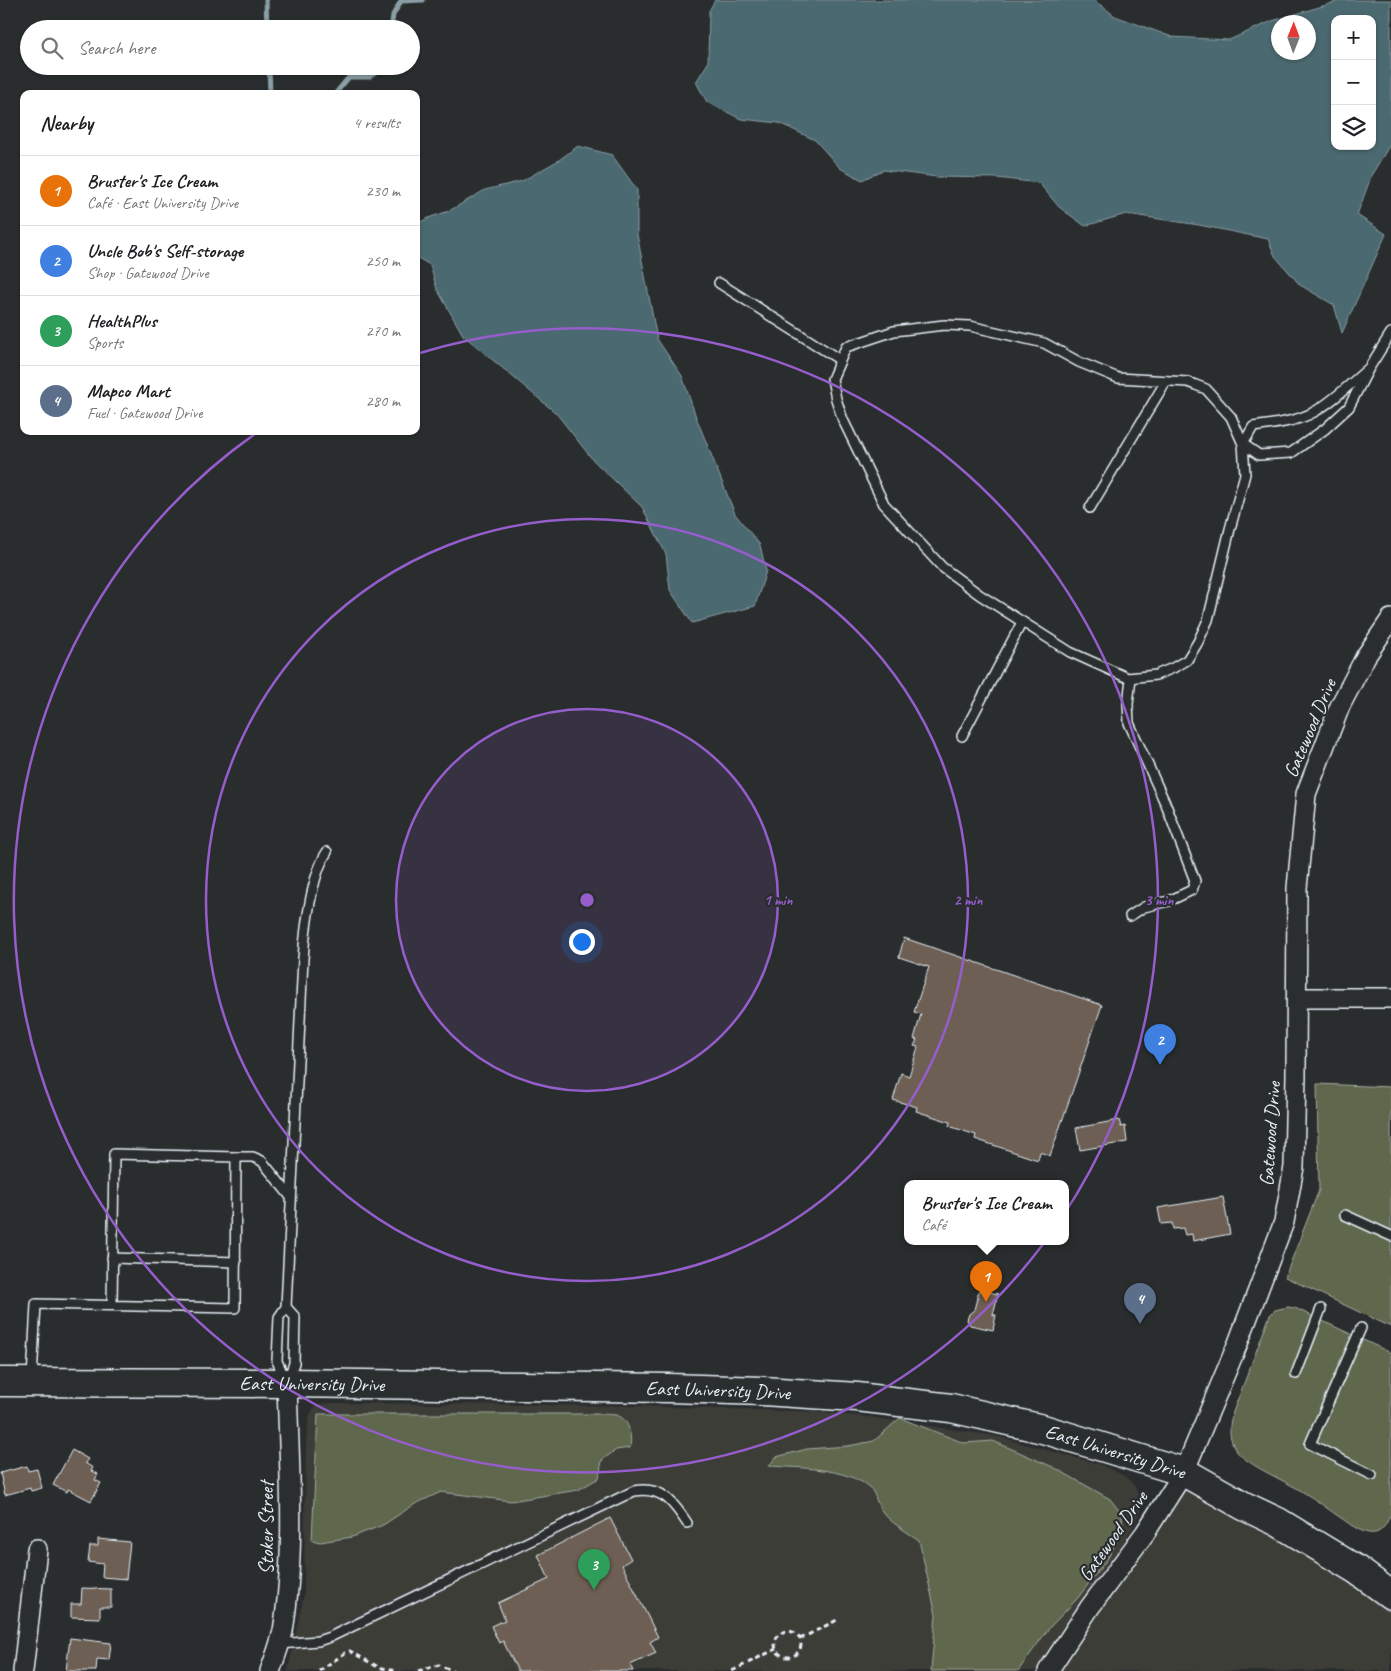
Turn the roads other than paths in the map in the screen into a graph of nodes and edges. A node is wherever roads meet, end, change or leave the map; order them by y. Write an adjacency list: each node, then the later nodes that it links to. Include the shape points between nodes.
1 (719, 284): 3 (lane)
2 (1391, 332): 4 (lane)
3 (840, 360): 5 (lane, via 846,346 894,331 970,326 1044,343 1118,378); 9 (lane, via 832,379 836,400 884,504 942,567)
4 (1369, 368): 6 (lane, via 1313,413 1253,427); 6 (lane, via 1349,407 1291,453 1259,455)
5 (1166, 381): 6 (lane, via 1188,382 1206,389 1231,417); 7 (lane)
6 (1243, 444): 10 (lane, via 1245,474 1208,620 1198,642 1187,660 1173,668)
7 (1090, 508)
8 (1391, 619): 14 (street, Gatewood Drive, via 1366,656 1340,706 1306,794 1297,888)
9 (1022, 622): 10 (lane, via 1070,652); 11 (lane)
10 (1131, 678): 13 (lane, via 1129,723 1166,805 1195,882 1192,890 1169,901 1144,907)
11 (962, 736)
12 (327, 852): 17 (lane, via 320,862 306,924)
13 (1130, 916)
14 (1297, 998): 15 (street); 30 (street, Gatewood Drive, via 1294,1167 1284,1222)
15 (1391, 998)
16 (236, 1157): 17 (lane, via 253,1157 262,1161); 20 (lane, via 114,1154); 21 (lane)
17 (290, 1196): 23 (lane)
18 (1345, 1215): 19 (lane)
19 (1391, 1236)
20 (112, 1258): 21 (lane); 22 (lane)
21 (236, 1262): 22 (lane, via 235,1308)
22 (112, 1305): 28 (lane, via 36,1304)
23 (286, 1307): 29 (lane, via 279,1317 277,1361); 29 (lane, via 295,1317 294,1363)
24 (1321, 1309): 26 (lane)
25 (1361, 1328): 31 (lane, via 1310,1444)
26 (1296, 1374)
27 (0, 1382): 28 (main road, East University Drive)
28 (32, 1382): 29 (main road, East University Drive)
29 (287, 1383): 30 (main road, East University Drive, via 669,1388 857,1397 951,1408 1042,1428); 35 (street, Stoker Street, via 290,1541 287,1596)
30 (1184, 1472): 34 (main road, East University Drive, via 1278,1522); 38 (street, Gatewood Drive)
31 (1372, 1475)
32 (687, 1523): 35 (lane, via 666,1497 651,1490 634,1491 330,1638)
33 (37, 1548): 36 (street)
34 (1391, 1594)
35 (279, 1644): 37 (street, Stoker Street)
36 (23, 1671)
37 (270, 1671)
38 (1048, 1671)

